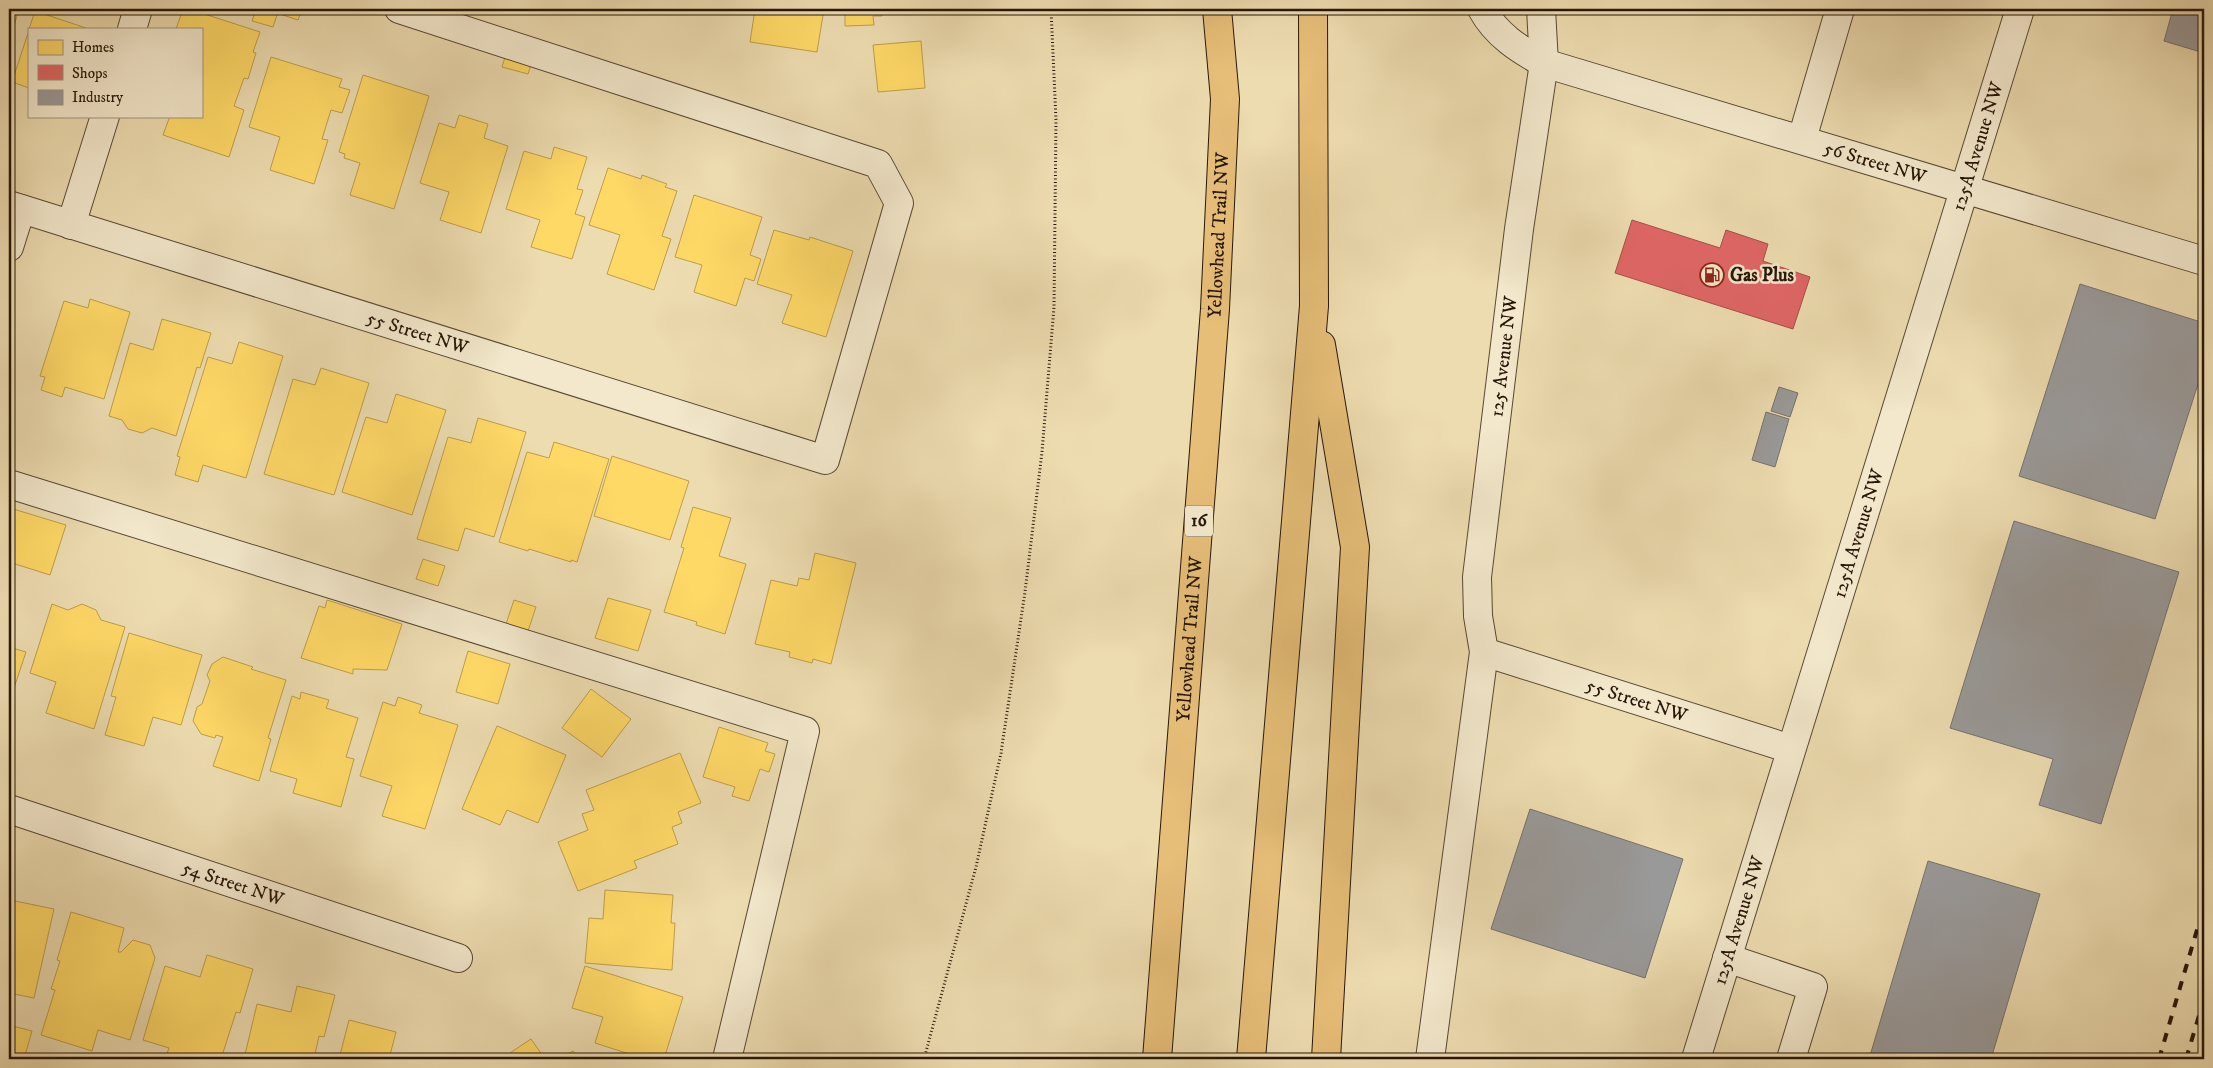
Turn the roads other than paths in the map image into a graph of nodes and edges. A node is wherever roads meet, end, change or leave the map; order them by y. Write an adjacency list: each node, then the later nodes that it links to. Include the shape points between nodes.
1 (138, 9): 9 (street)
2 (399, 9): 15 (street, 55 Street NW, via 878,164 899,203 825,460)
3 (1217, 9): 25 (highway, Yellowhead Trail NW / 16, via 1225,98 1215,309)
4 (1313, 9): 18 (highway)
5 (1482, 9): 10 (street, via 1500,33 1519,50)
6 (1541, 9): 10 (street, 125 Avenue NW)
7 (1840, 9): 12 (street)
8 (2020, 9): 13 (street, 125A Avenue NW)
9 (132, 28)
10 (1544, 63): 12 (street, 56 Street NW); 20 (street, 125 Avenue NW, via 1519,229 1477,578 1478,616)
11 (104, 118): 15 (street)
12 (1802, 139): 13 (street, 56 Street NW)
13 (1965, 187): 17 (street, 56 Street NW); 21 (street, 125A Avenue NW)
14 (15, 207): 15 (street, 55 Street NW); 16 (street)
15 (71, 225)
16 (9, 247)
17 (2204, 261)
18 (1314, 306): 29 (highway); 30 (highway, via 1355,547)
19 (9, 484): 26 (street, via 805,731)
20 (1484, 652): 21 (street, 55 Street NW); 31 (street, 125 Avenue NW)
21 (1791, 749): 24 (street, 125A Avenue NW)
22 (9, 809): 23 (street, 54 Street NW)
23 (458, 958)
24 (1726, 958): 32 (street, 125A Avenue NW); 33 (street, via 1813,987)
25 (1160, 1032): 27 (highway); 28 (highway, Yellowhead Trail NW / 16)
26 (727, 1059)
27 (1152, 1059)
28 (1157, 1059)
29 (1252, 1059)
30 (1326, 1059)
31 (1430, 1059)
32 (1696, 1059)
33 (1791, 1059)

